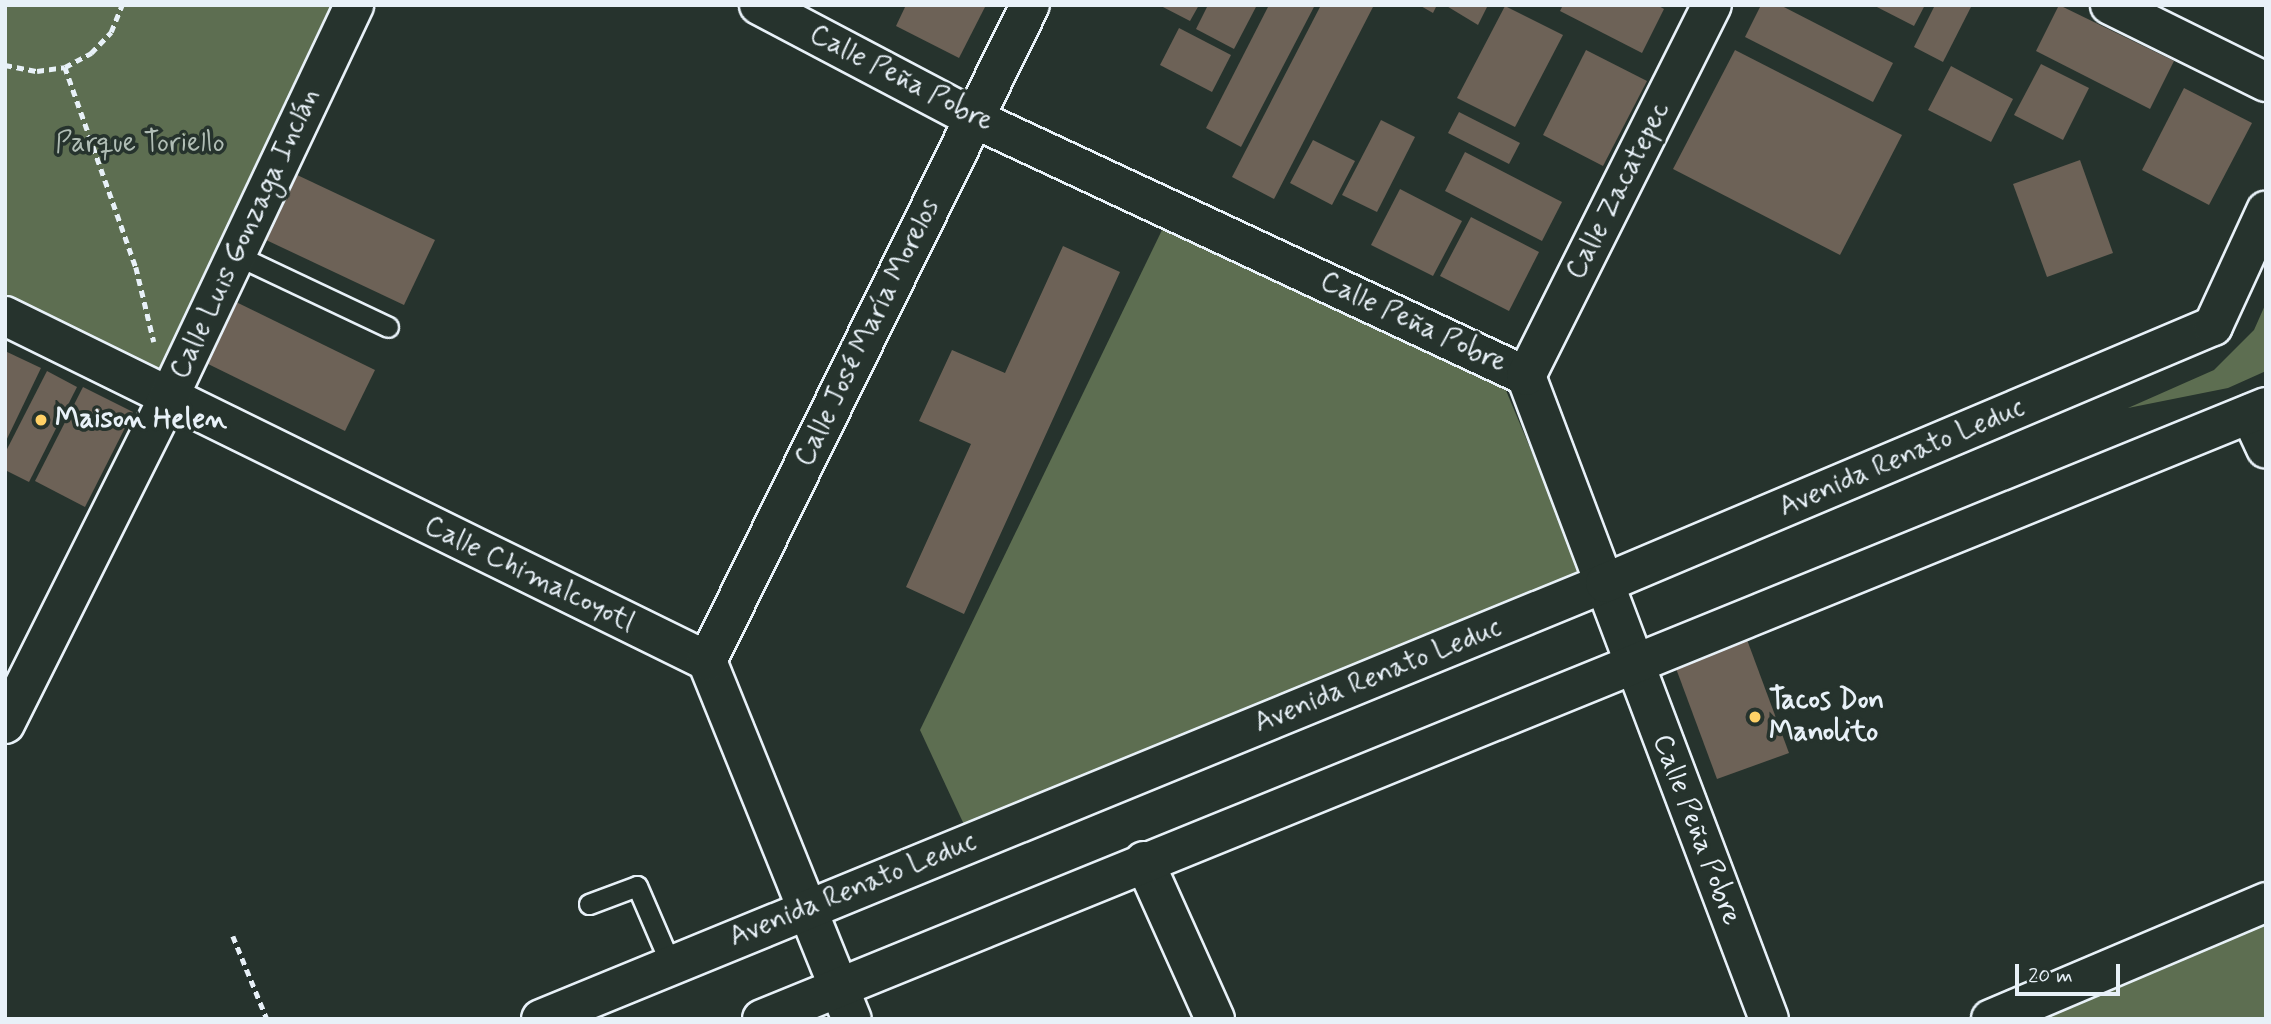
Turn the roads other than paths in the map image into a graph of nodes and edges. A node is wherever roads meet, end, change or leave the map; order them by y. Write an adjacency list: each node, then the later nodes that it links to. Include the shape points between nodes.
1 (354, 5): 9 (street, Calle Luis Gonzaga Inclán)
2 (759, 5): 7 (street, Calle Peña Pobre)
3 (1030, 5): 7 (street, Calle José María Morelos)
4 (1712, 5): 12 (street, Calle Zacatepec)
5 (2110, 5): 6 (street)
6 (2266, 82)
7 (973, 118): 12 (street, Calle Peña Pobre); 17 (street, Calle José María Morelos)
8 (2266, 211): 16 (street, Avenida Renato Leduc, via 2213,326)
9 (236, 255): 11 (lane); 13 (street, Calle Luis Gonzaga Inclán)
10 (5, 316): 13 (street, Calle Chimalcoyotl)
11 (388, 327)
12 (1526, 376): 16 (street, Calle Peña Pobre)
13 (168, 399): 17 (street, Calle Chimalcoyotl); 19 (street, Calle Luis Gonzaga Inclán)
14 (2258, 411): 15 (street); 18 (street)
15 (2266, 449)
16 (1605, 583): 18 (street, Calle Peña Pobre); 23 (street, Avenida Renato Leduc)
17 (707, 661): 23 (street)
18 (1632, 663): 20 (street); 29 (street, Calle Peña Pobre)
19 (5, 724)
20 (1144, 862): 25 (street); 28 (street)
21 (2266, 902): 30 (street)
22 (589, 904): 24 (lane, via 637,886)
23 (808, 908): 24 (street, Avenida Renato Leduc); 25 (street)
24 (671, 965): 26 (street, Avenida Renato Leduc)
25 (846, 1003): 27 (street)
26 (541, 1019)
27 (762, 1019)
28 (1215, 1019)
29 (1769, 1019)
30 (1991, 1019)

